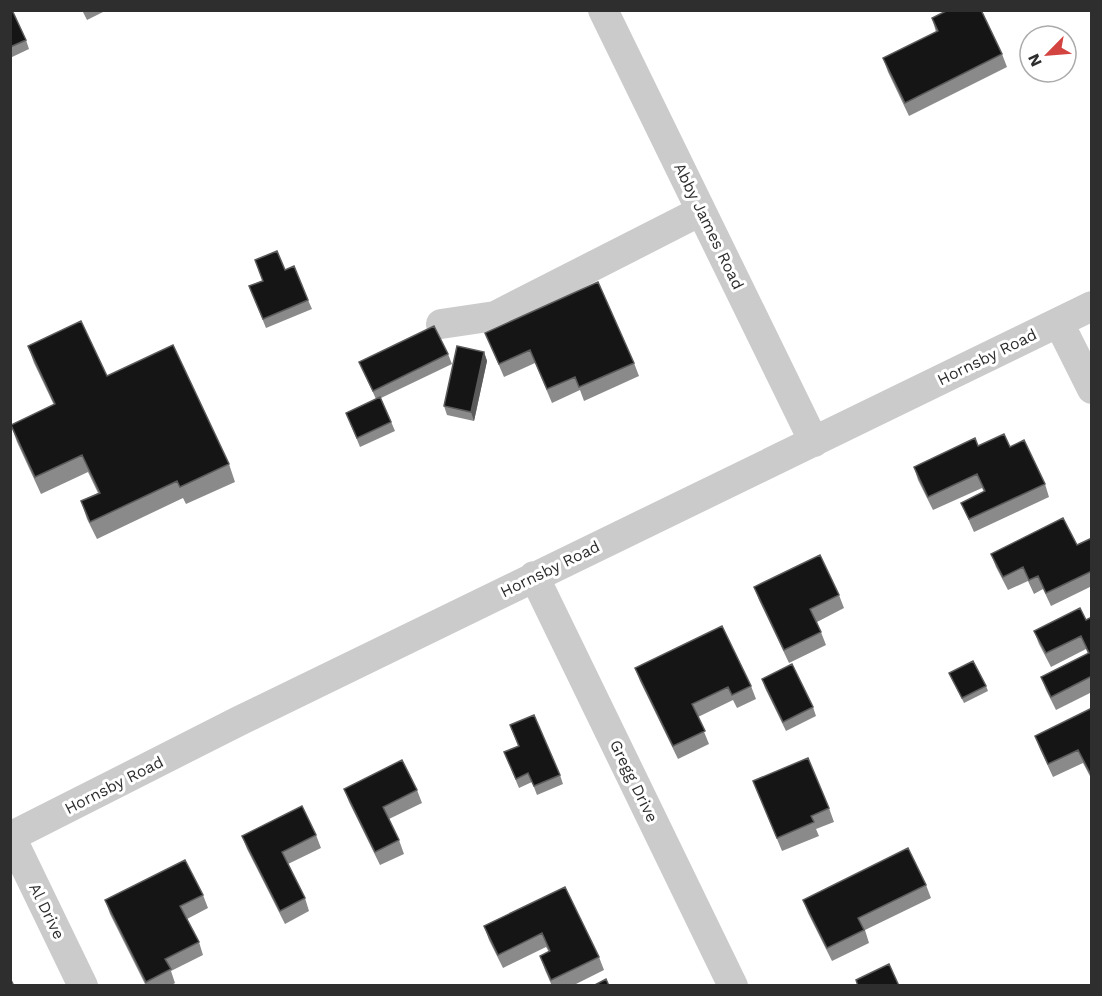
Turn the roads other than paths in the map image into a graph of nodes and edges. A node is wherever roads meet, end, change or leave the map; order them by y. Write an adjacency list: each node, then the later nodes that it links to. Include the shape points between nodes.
1 (603, 10): 2 (street, Abby James Road)
2 (701, 211): 5 (street, via 495,316); 7 (street, Abby James Road)
3 (1092, 306): 4 (street, Hornsby Road)
4 (1059, 323): 6 (street); 7 (street, Hornsby Road)
5 (441, 324)
6 (1092, 388)
7 (814, 442): 8 (street, Hornsby Road)
8 (534, 576): 9 (street, Hornsby Road); 11 (street, Gregg Drive)
9 (11, 837): 10 (street, Al Drive)
10 (83, 986)
11 (733, 986)

